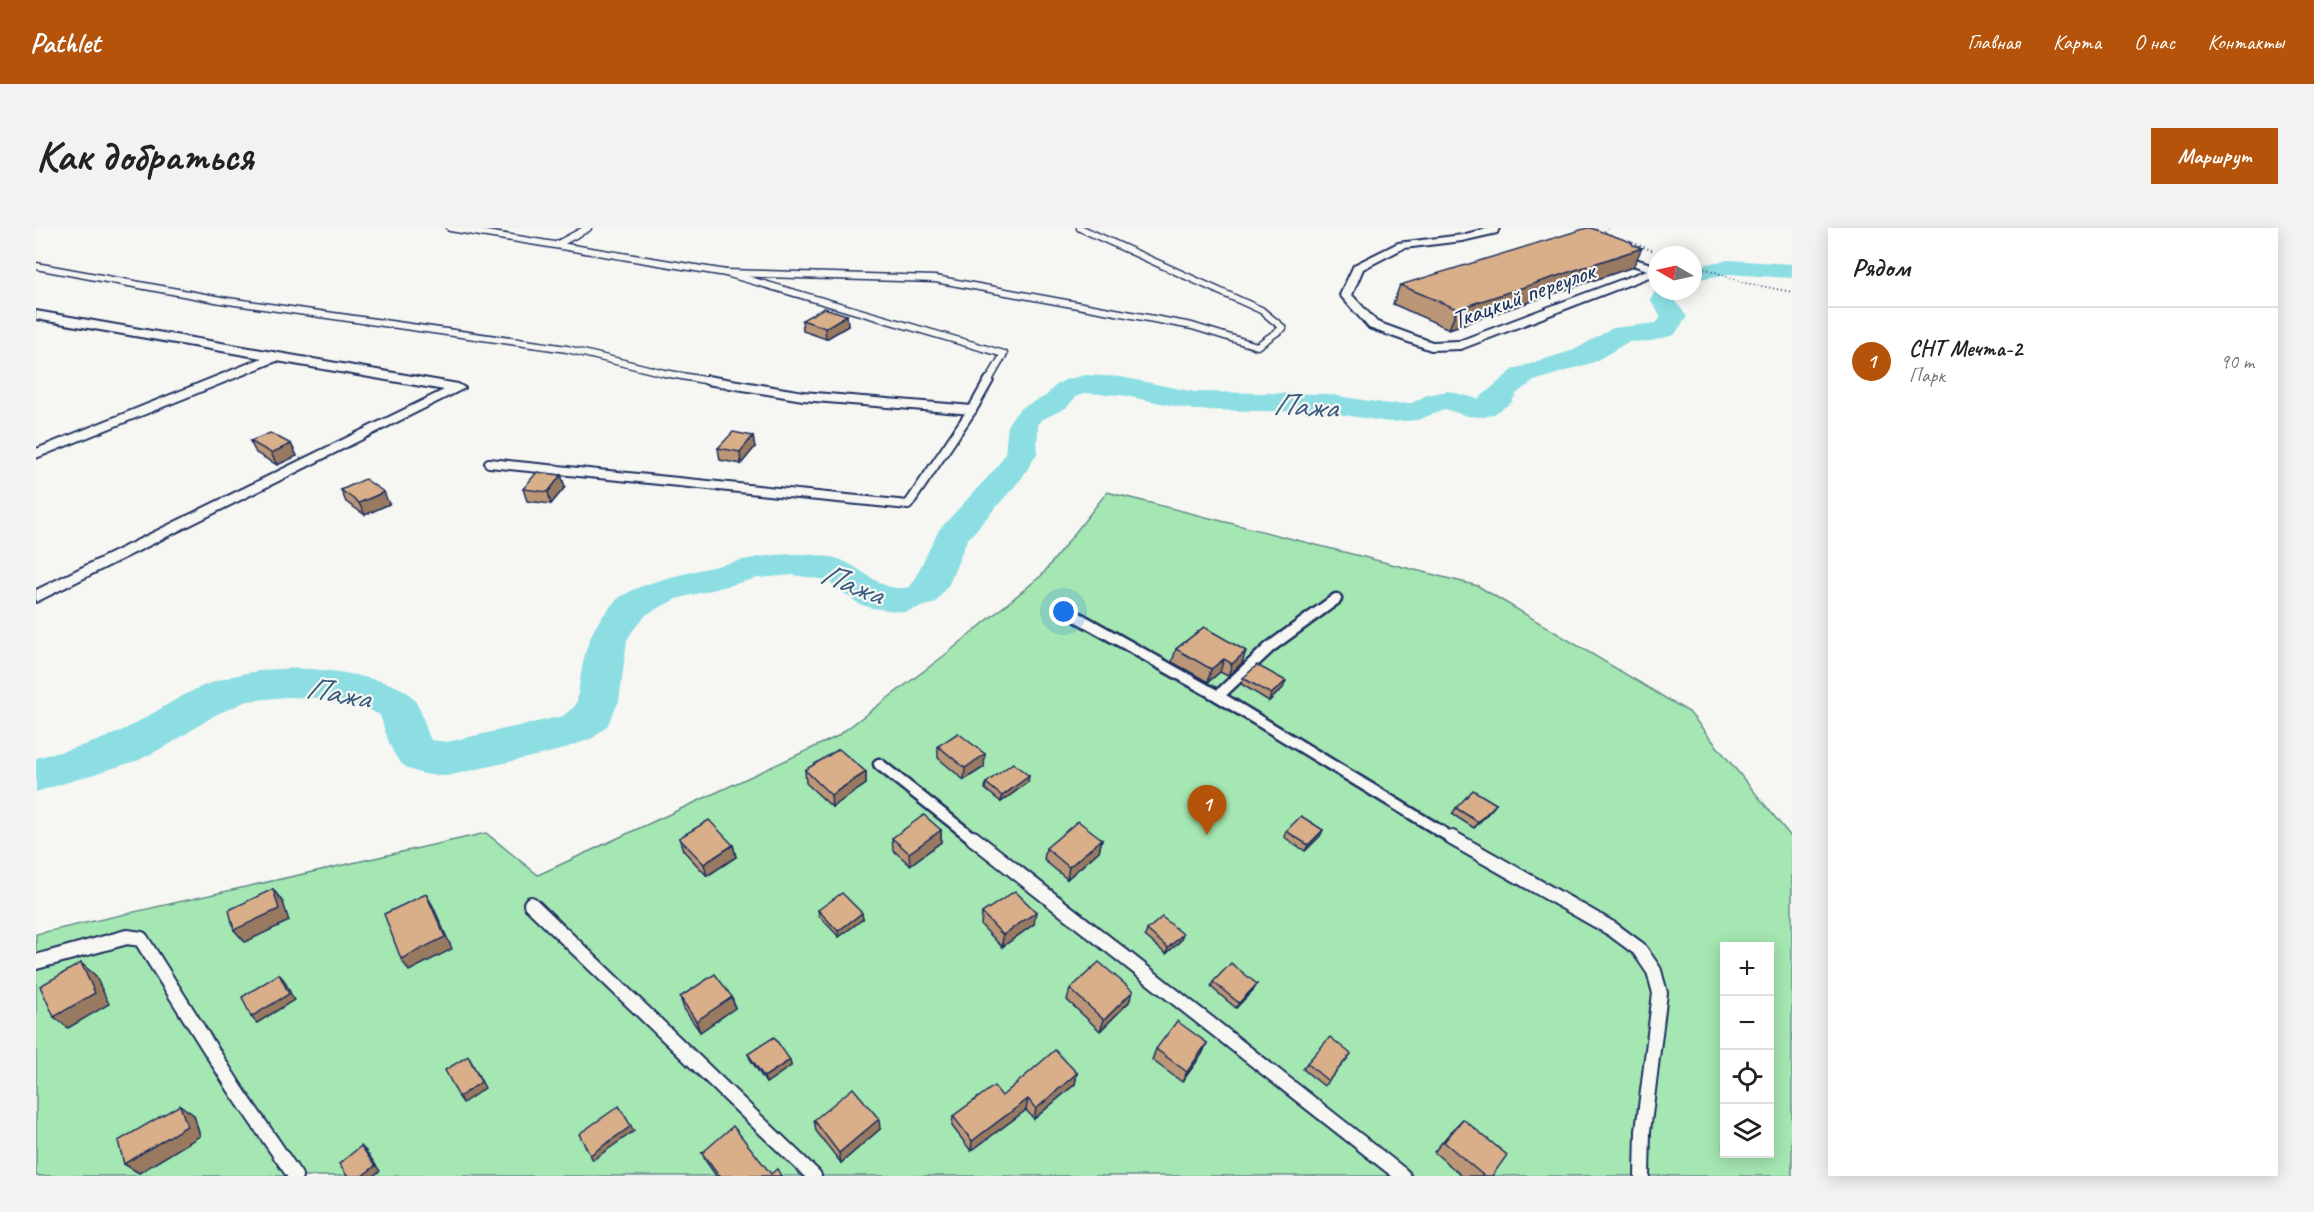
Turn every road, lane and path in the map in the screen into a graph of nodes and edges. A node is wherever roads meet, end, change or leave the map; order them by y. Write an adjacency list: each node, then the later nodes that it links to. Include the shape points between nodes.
1 (450, 228): 6 (lane)
2 (588, 228): 6 (lane)
3 (1080, 228): 11 (lane, via 1261,310 1283,328 1257,346 1192,326 935,279)
4 (1494, 228): 8 (street, Ткацкий переулок, via 1461,238 1402,245 1358,267 1346,295 1373,325 1431,346 1461,345 1657,270)
5 (1608, 228): 7 (path, via 1604,232)
6 (558, 244): 11 (lane)
7 (1648, 248)
8 (1628, 260)
9 (36, 266): 15 (lane, via 221,300 567,349 664,373 803,396)
10 (1702, 268): 12 (path, via 1745,284)
11 (726, 273): 15 (lane, via 1004,354)
12 (1792, 292)
13 (36, 315): 14 (street)
14 (276, 357): 16 (street); 18 (street, via 458,388)
15 (972, 410): 17 (lane, via 908,505)
16 (36, 454)
17 (489, 463)
18 (36, 597)
19 (1336, 599): 21 (lane, via 1270,647)
20 (1072, 614): 21 (lane)
21 (1218, 696): 28 (lane, via 1639,949 1654,971 1660,993 1643,1131)
22 (879, 764): 27 (lane)
23 (531, 904): 26 (lane)
24 (36, 962): 25 (lane, via 127,937 141,939)
25 (295, 1176)
26 (814, 1176)
27 (1402, 1176)
28 (1642, 1176)

